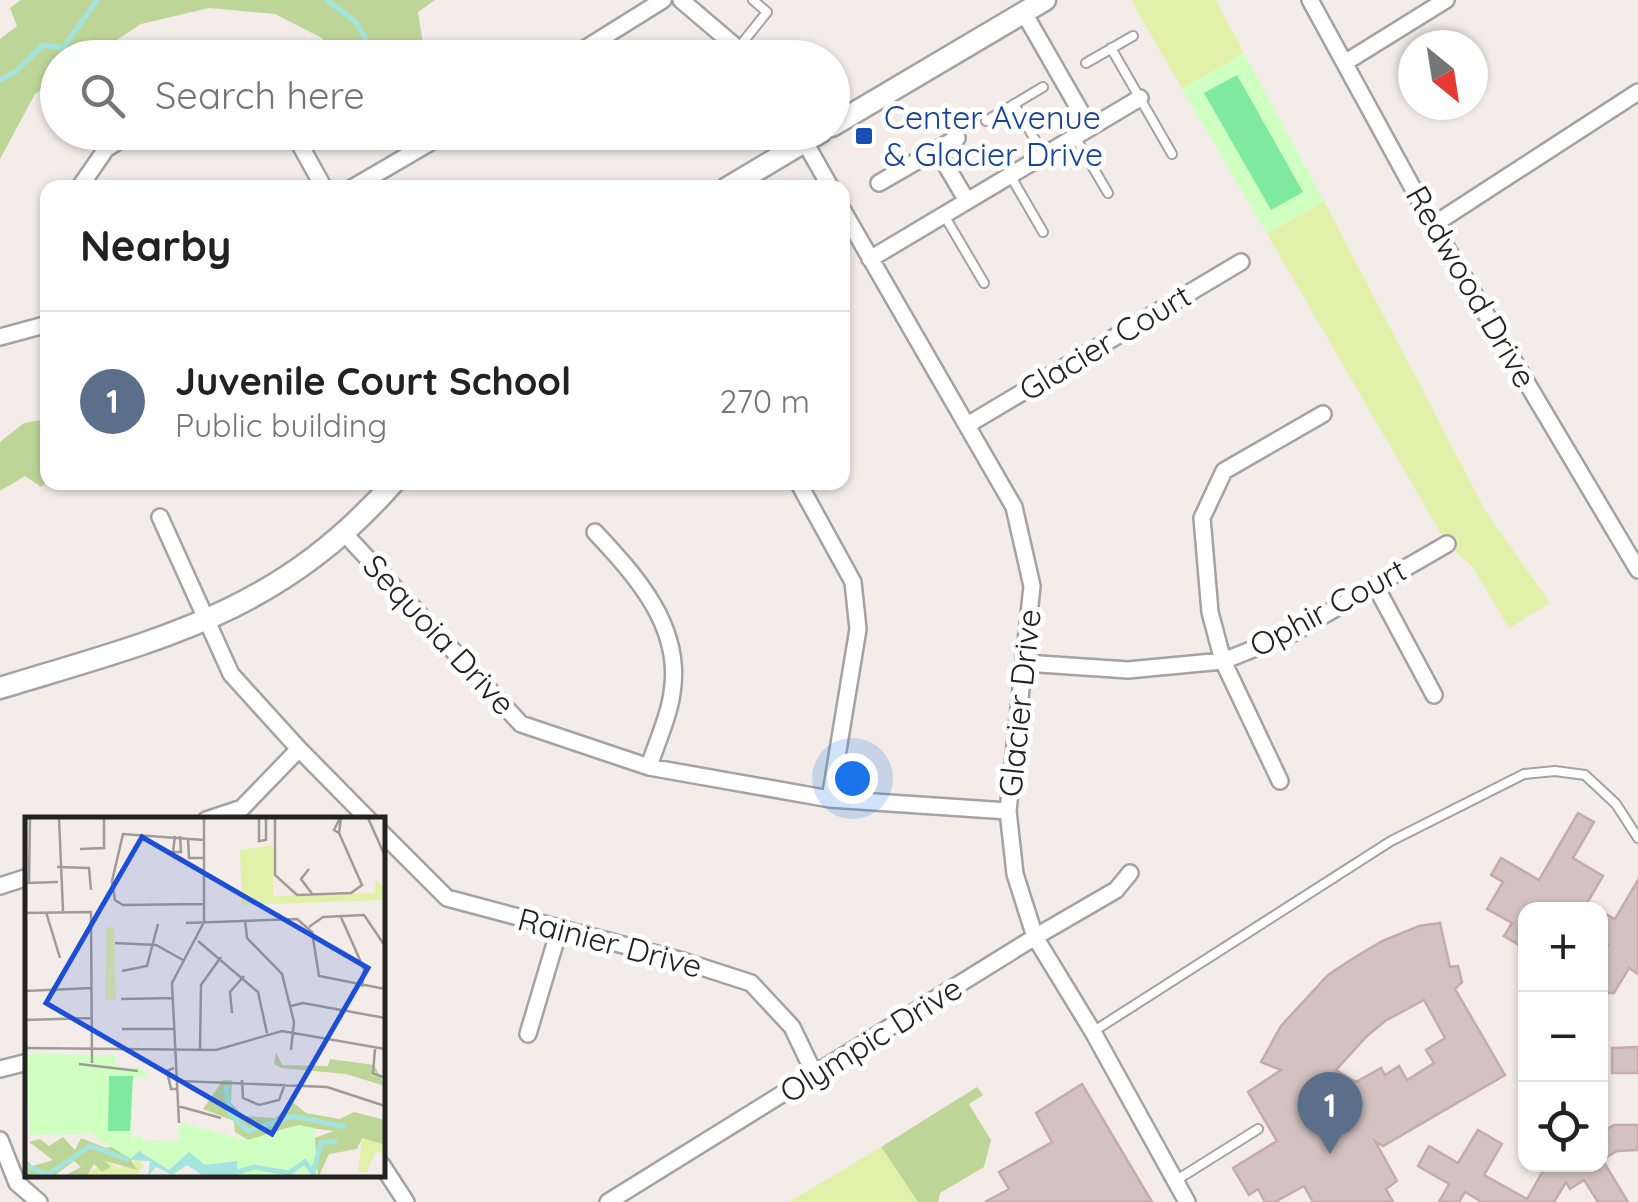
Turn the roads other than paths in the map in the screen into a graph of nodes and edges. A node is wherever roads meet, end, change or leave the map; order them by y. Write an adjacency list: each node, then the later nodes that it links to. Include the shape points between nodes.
1 (663, 0): 9 (street)
2 (681, 0): 10 (street)
3 (753, 0): 11 (lane, via 767,12)
4 (1045, 0): 7 (street)
5 (1310, 0): 13 (street, Redwood Drive)
6 (1446, 0): 13 (street)
7 (1024, 13): 19 (street); 21 (street)
8 (1133, 36): 12 (lane)
9 (599, 40)
10 (729, 40)
11 (751, 40)
12 (1111, 48): 14 (lane); 17 (lane)
13 (1346, 62): 43 (street, Redwood Drive)
14 (1086, 63)
15 (1043, 87): 18 (lane)
16 (1638, 92): 43 (street)
17 (1140, 98): 21 (street); 30 (lane)
18 (1014, 104): 20 (lane); 31 (lane)
19 (850, 115)
20 (986, 120)
21 (1090, 128): 22 (street)
22 (1075, 137): 31 (street); 39 (lane)
23 (957, 138): 29 (street)
24 (105, 150): 33 (street)
25 (303, 150): 34 (street)
26 (417, 150): 35 (street)
27 (786, 150): 36 (street)
28 (814, 150): 37 (street)
29 (937, 150): 38 (street); 40 (street)
30 (1172, 154)
31 (1044, 155): 32 (street)
32 (1010, 175): 40 (street); 44 (lane)
33 (85, 180)
34 (320, 180)
35 (366, 180)
36 (739, 180)
37 (827, 180)
38 (879, 184)
39 (1108, 193)
40 (968, 201): 41 (street)
41 (944, 215): 45 (street); 47 (lane)
42 (850, 223): 45 (street, Glacier Drive)
43 (1432, 225): 58 (street, Redwood Drive)
44 (1042, 232)
45 (870, 259): 51 (street, Glacier Drive)
46 (1241, 262): 51 (street, Glacier Court)
47 (984, 283)
48 (40, 326): 49 (street)
49 (0, 337)
50 (1324, 414): 62 (street, via 1224,471 1202,518 1210,612)
51 (968, 424): 61 (street, Glacier Drive, via 1014,507 1032,586)
52 (386, 490): 56 (street)
53 (802, 490): 68 (street, via 852,582 858,630)
54 (160, 517): 60 (street)
55 (595, 532): 66 (street, via 637,578 670,636 673,692)
56 (345, 534): 60 (street, via 270,589); 66 (street, Sequoia Drive, via 522,724)
57 (1448, 544): 59 (street, Ophir Court)
58 (1638, 570)
59 (1375, 585): 62 (street, Ophir Court, via 1291,634); 64 (street)
60 (206, 622): 63 (street); 65 (street, via 232,674)
61 (1025, 662): 62 (street, Ophir Court, via 1128,670); 69 (street, Glacier Drive)
62 (1223, 662): 67 (street)
63 (0, 688)
64 (1434, 695)
65 (299, 749): 70 (street, via 242,808); 71 (street)
66 (649, 767): 68 (street, Sequoia Drive)
67 (1280, 781)
68 (830, 799): 69 (street, Sequoia Drive)
69 (1008, 811): 78 (street, Glacier Drive, via 1015,874)
70 (215, 817)
71 (366, 817)
72 (385, 836): 77 (street, Rainier Drive, via 448,898)
73 (1638, 838): 79 (lane, via 1616,804 1584,775 1524,774 1391,841)
74 (1130, 872): 78 (street, Olympic Drive, via 1116,890)
75 (25, 878): 76 (street)
76 (0, 886)
77 (558, 930): 80 (street); 83 (street, Rainier Drive, via 751,983 792,1027)
78 (1035, 937): 79 (street, Glacier Drive); 83 (street, Olympic Drive)
79 (1093, 1032): 87 (street, Glacier Drive)
80 (528, 1034)
81 (25, 1063): 82 (street)
82 (0, 1069)
83 (815, 1076): 90 (street, Olympic Drive)
84 (1258, 1129): 87 (lane)
85 (0, 1140): 88 (street, via 17,1184)
86 (385, 1170): 89 (street)
87 (1175, 1181): 91 (street, Glacier Drive)
88 (39, 1202)
89 (406, 1202)
90 (608, 1202)
91 (1187, 1202)

